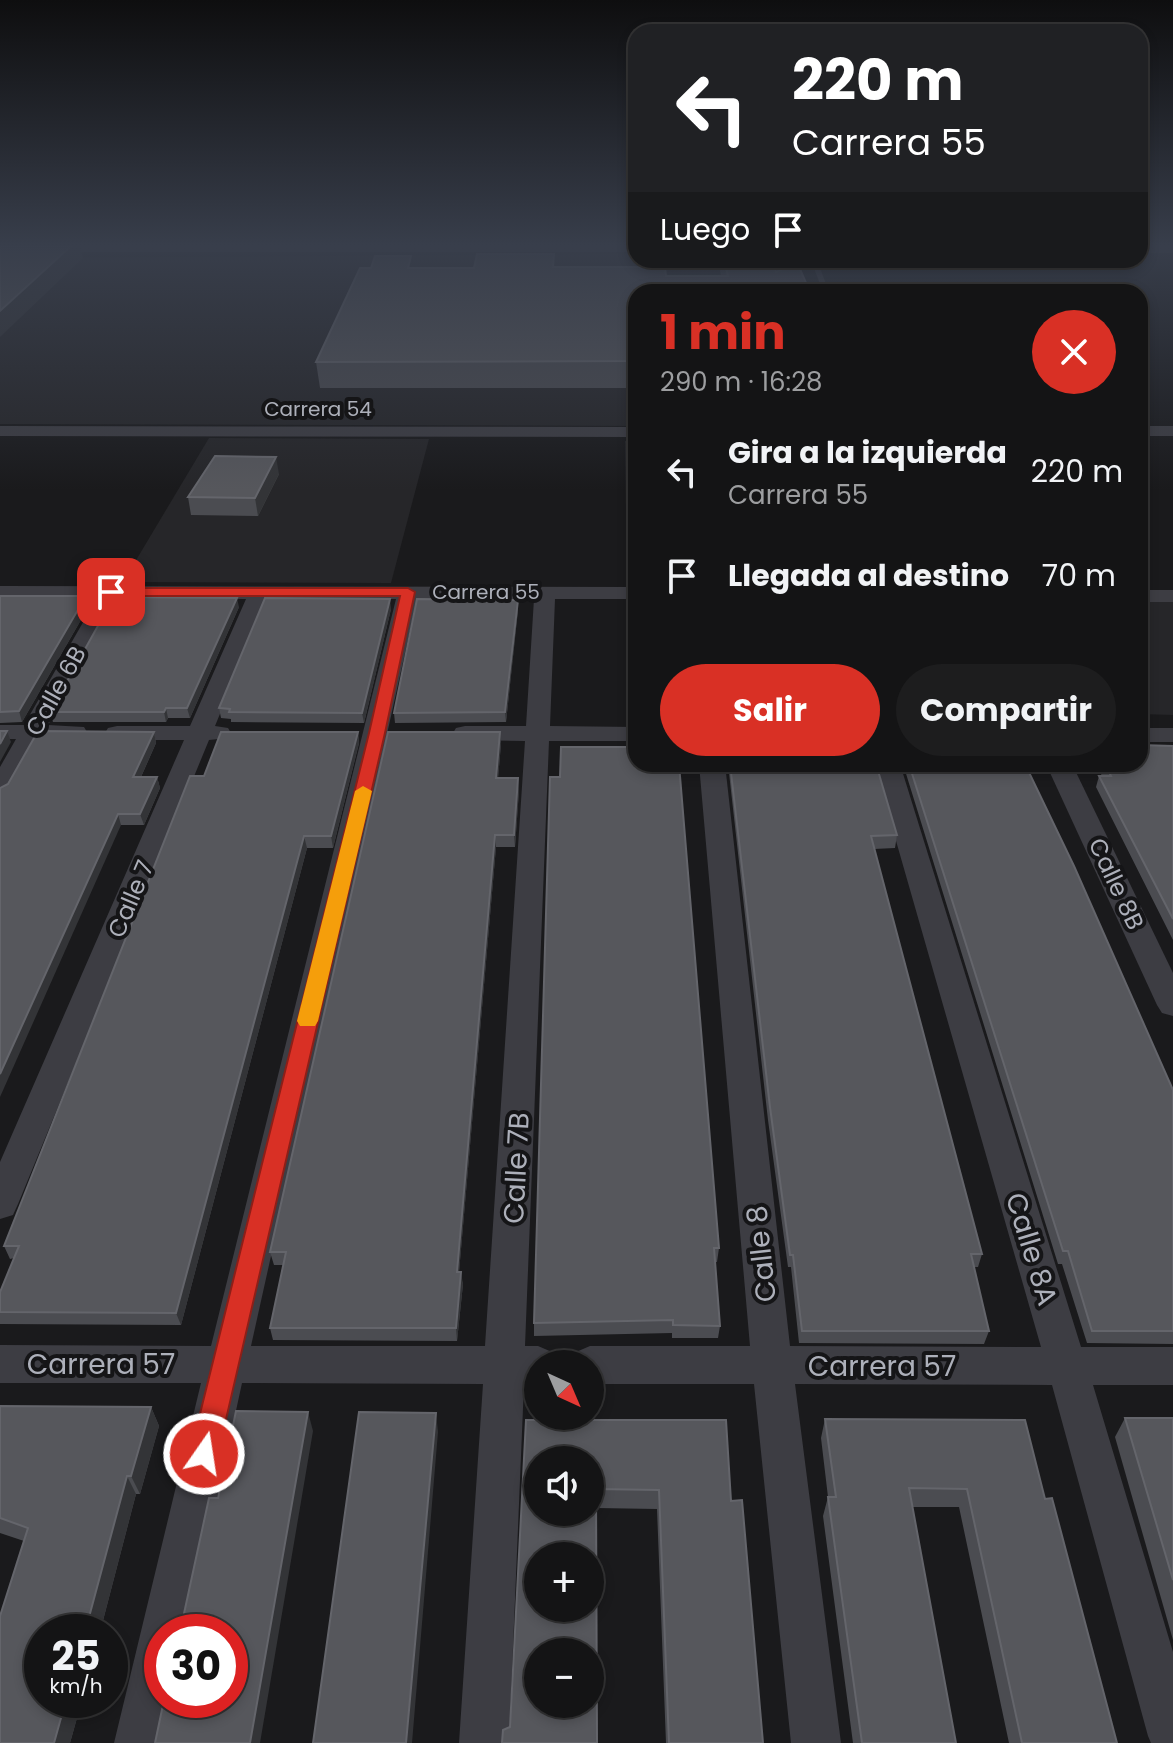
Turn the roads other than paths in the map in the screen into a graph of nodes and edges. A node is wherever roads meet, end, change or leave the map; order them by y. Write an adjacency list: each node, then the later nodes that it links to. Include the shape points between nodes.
1 (0, 431): 4 (street, Carrera 54)
2 (1148, 431): 3 (street)
3 (1173, 431)
4 (628, 432)
5 (0, 592): 6 (street, Carrera 55)
6 (111, 592): 7 (street, Carrera 55); 14 (street, Calle 6B)
7 (259, 592): 8 (street, Carrera 55); 15 (street, Calle 7)
8 (408, 592): 9 (street, Carrera 55); 29 (street)
9 (545, 593): 10 (street, Carrera 55); 18 (street, Calle 7B)
10 (628, 593)
11 (1148, 596): 12 (street)
12 (1173, 596)
13 (0, 732): 14 (street)
14 (34, 732): 15 (street); 25 (street, Calle 6B)
15 (202, 733): 16 (street); 27 (street, Calle 7)
16 (250, 733)
17 (441, 733): 18 (street)
18 (536, 733): 19 (street); 30 (street, Calle 7B)
19 (628, 734)
20 (1148, 735): 21 (street)
21 (1173, 735)
22 (713, 772): 32 (street, Calle 8)
23 (889, 772): 33 (street, Calle 8A)
24 (1063, 772): 26 (street, Calle 8B)
25 (0, 789)
26 (1173, 1005)
27 (0, 1204)
28 (0, 1364): 29 (street, Carrera 57)
29 (224, 1365): 30 (street, Carrera 57); 35 (street)
30 (522, 1365): 39 (street, Calle 7B)
31 (604, 1365): 32 (street, Carrera 57)
32 (772, 1366): 33 (street, Carrera 57); 40 (street, Calle 8)
33 (1067, 1366): 34 (street, Carrera 57); 37 (street, Calle 8A)
34 (1173, 1366)
35 (168, 1614)
36 (145, 1718): 38 (street)
37 (1173, 1736)
38 (139, 1743)
39 (484, 1743)
40 (816, 1743)

